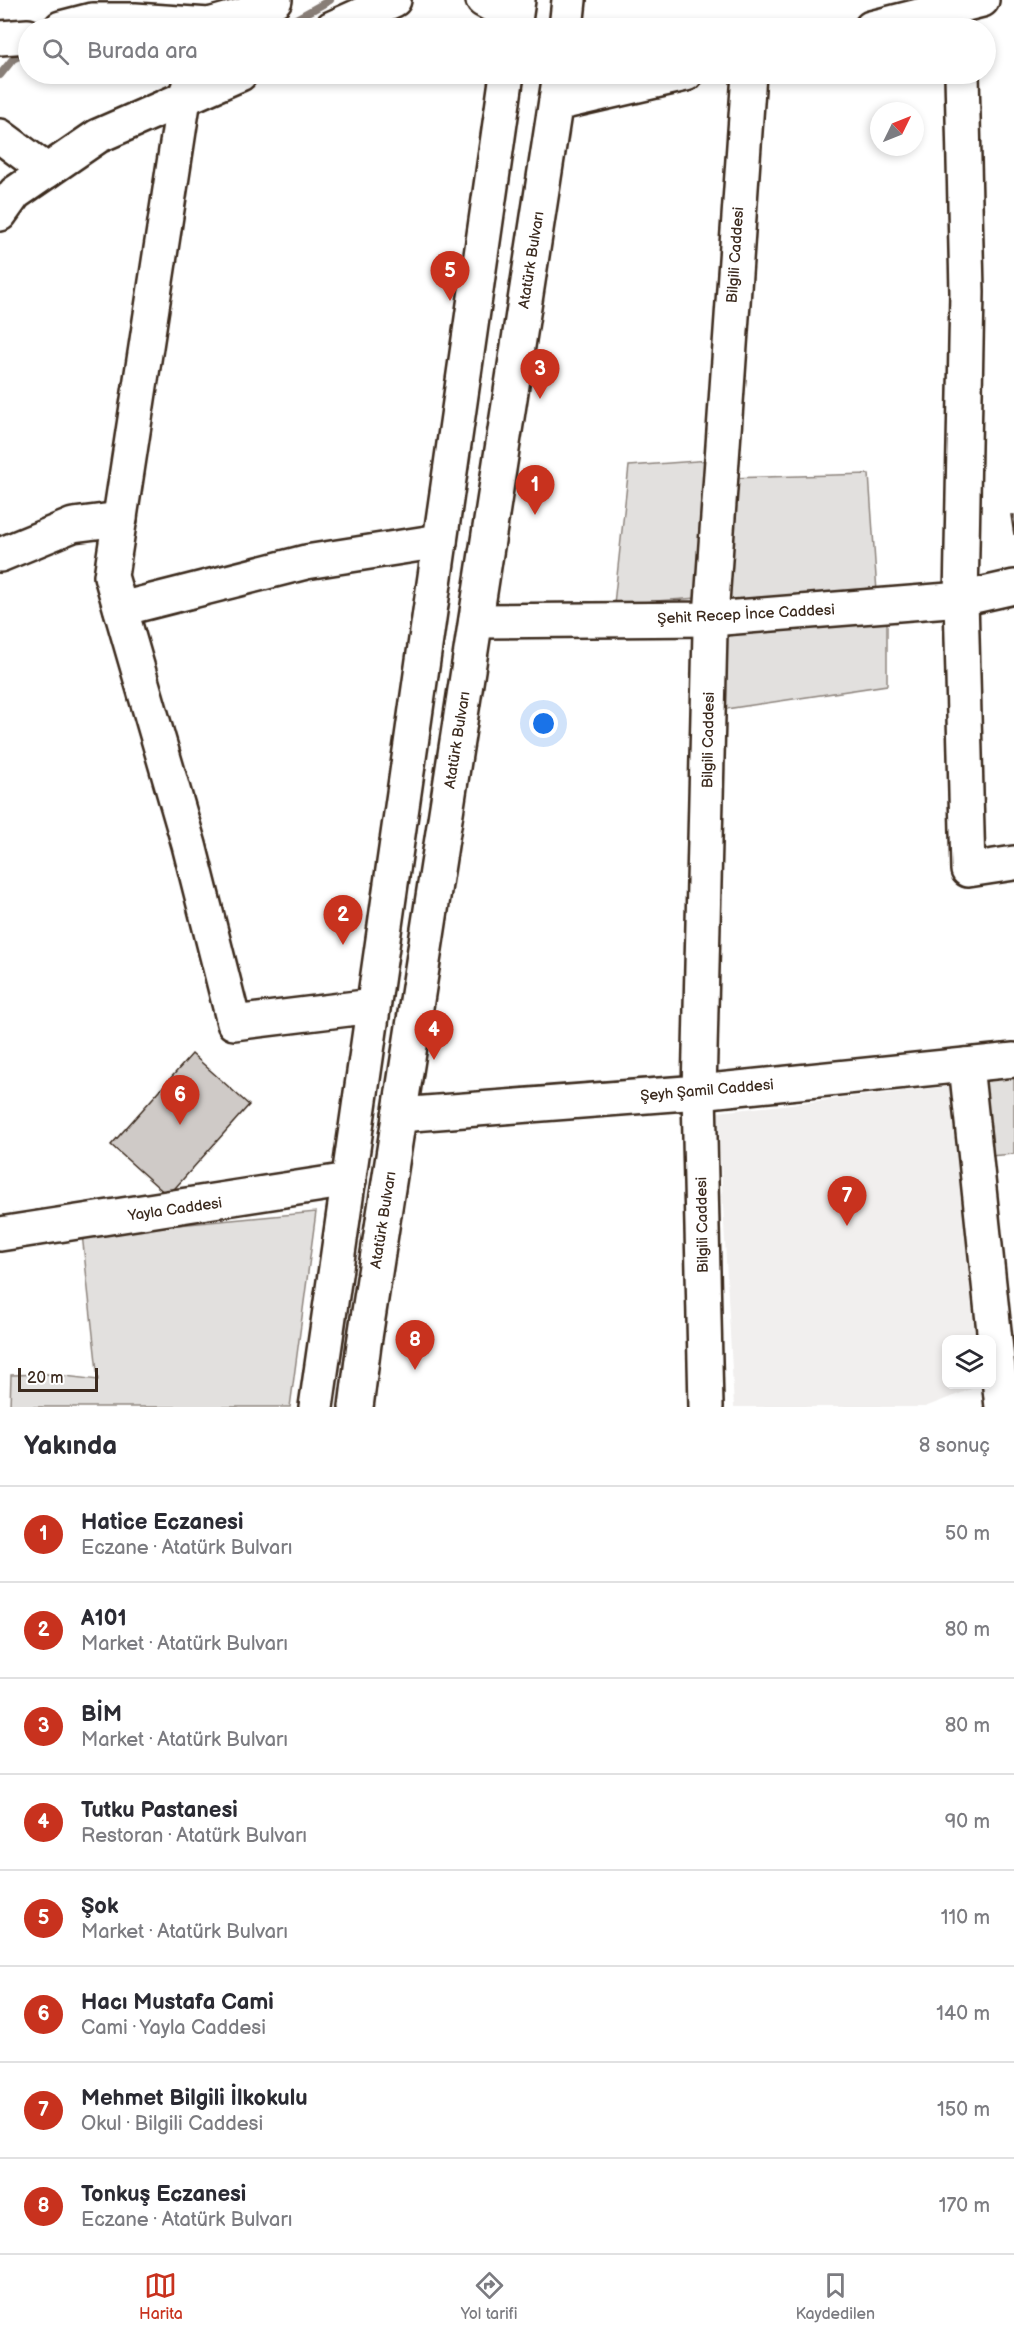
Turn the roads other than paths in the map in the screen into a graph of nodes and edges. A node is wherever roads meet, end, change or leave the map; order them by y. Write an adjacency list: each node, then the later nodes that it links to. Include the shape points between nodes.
1 (275, 0): 7 (street)
2 (394, 0): 8 (street)
3 (483, 0): 6 (street)
4 (569, 0): 9 (street)
5 (968, 11): 10 (street)
6 (516, 15)
7 (236, 18)
8 (354, 18)
9 (567, 18)
10 (928, 18)
11 (18, 37): 12 (street)
12 (0, 38)
13 (506, 84): 23 (street)
14 (595, 84): 18 (street)
15 (748, 84): 28 (street, Bilgili Caddesi)
16 (962, 84): 26 (street, via 967,292)
17 (189, 86): 20 (street, via 98,136); 22 (street)
18 (558, 88): 29 (street, Atatürk Bulvarı)
19 (8, 142): 20 (street)
20 (47, 171): 21 (street, via 15,193)
21 (0, 214)
22 (120, 519): 24 (street, via 73,525); 27 (street, via 111,576)
23 (440, 541): 27 (street, via 306,562); 31 (street)
24 (0, 555)
25 (1014, 587): 26 (street, Şehit Recep İnce Caddesi)
26 (962, 598): 28 (street, Şehit Recep İnce Caddesi); 30 (street, via 969,870)
27 (121, 609): 31 (street, via 189,845 234,1023)
28 (711, 619): 29 (street, Şehit Recep İnce Caddesi); 34 (street, Bilgili Caddesi)
29 (476, 621): 35 (street, Atatürk Bulvarı)
30 (1014, 863)
31 (373, 1006): 36 (street)
32 (1014, 1060): 33 (street, Şeyh Şamil Caddesi)
33 (966, 1065): 34 (street, Şeyh Şamil Caddesi); 41 (street)
34 (699, 1092): 35 (street, Şeyh Şamil Caddesi); 40 (street, Bilgili Caddesi)
35 (399, 1115): 39 (street, Atatürk Bulvarı)
36 (349, 1180): 37 (street, Yayla Caddesi); 38 (street)
37 (0, 1234)
38 (316, 1407)
39 (356, 1407)
40 (706, 1407)
41 (1002, 1407)

